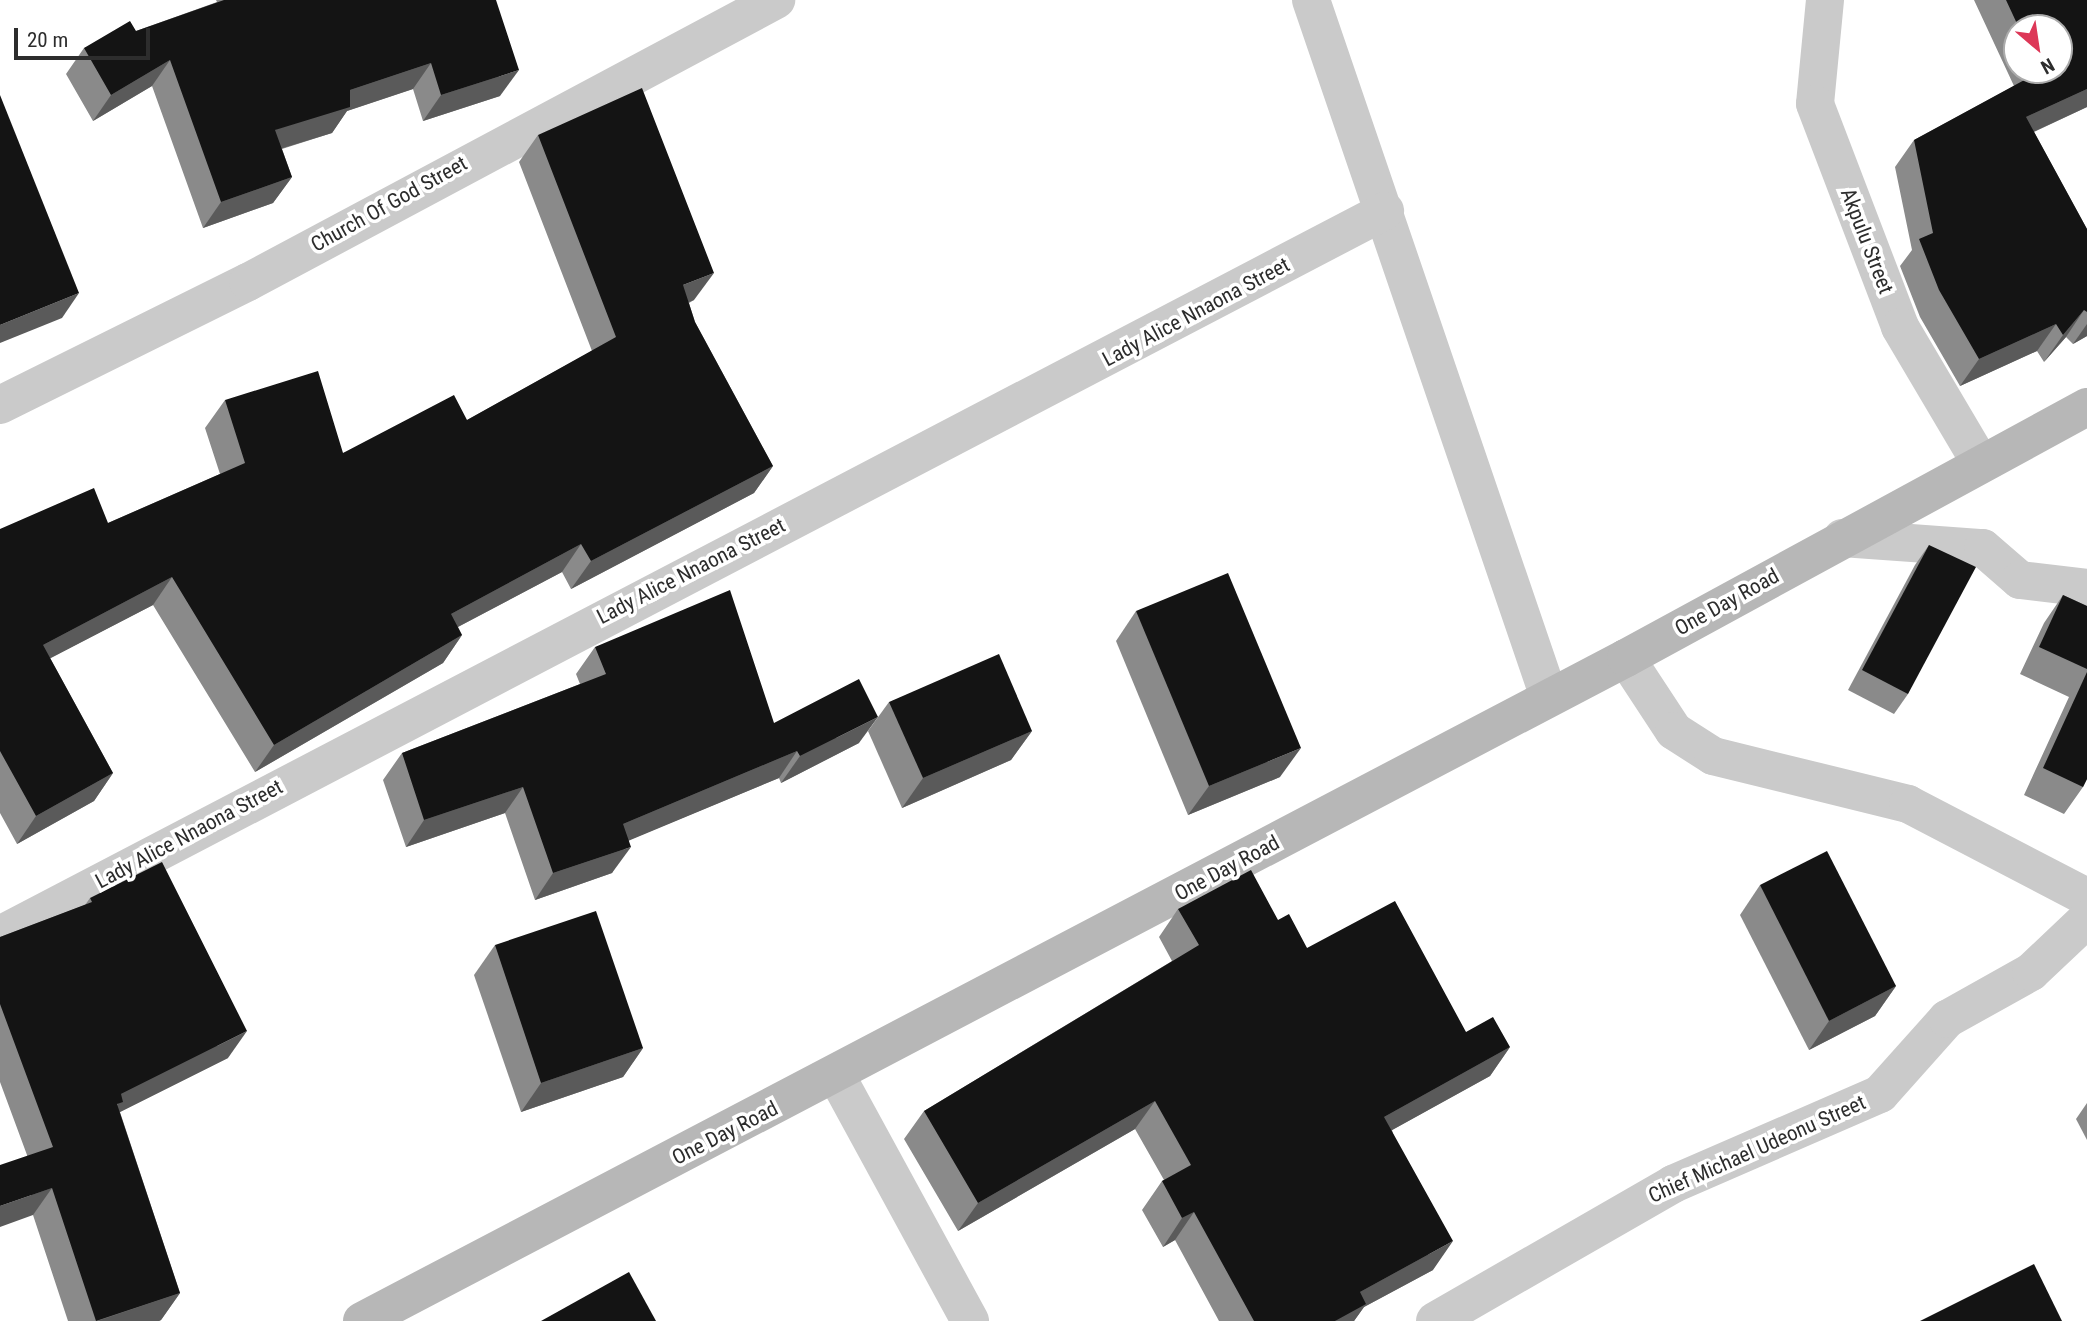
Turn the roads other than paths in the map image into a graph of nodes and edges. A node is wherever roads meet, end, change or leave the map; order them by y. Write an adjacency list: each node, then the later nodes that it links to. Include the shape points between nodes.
1 (776, 0): 5 (street, Church Of God Street, via 629,73 248,282)
2 (1311, 0): 4 (street)
3 (1825, 0): 7 (street, Akpulu Street, via 1815,104 1900,327)
4 (1385, 211): 11 (street, via 1470,481); 14 (street, Lady Alice Nnaona Street)
5 (0, 405)
6 (2087, 407): 7 (main road, One Day Road)
7 (1981, 464): 8 (main road, One Day Road)
8 (1842, 538): 9 (street, via 1983,548 2020,580); 10 (main road, One Day Road)
9 (2087, 588)
10 (1626, 658): 11 (main road, One Day Road); 12 (street, via 1674,731 1713,756 1908,804)
11 (1549, 697): 15 (main road, One Day Road)
12 (2087, 897)
13 (2087, 919): 18 (street, Chief Michael Udeonu Street, via 2031,972 1947,1019 1880,1094 1673,1184)
14 (0, 935)
15 (836, 1075): 16 (main road, One Day Road); 17 (street)
16 (362, 1321)
17 (970, 1321)
18 (1434, 1321)

